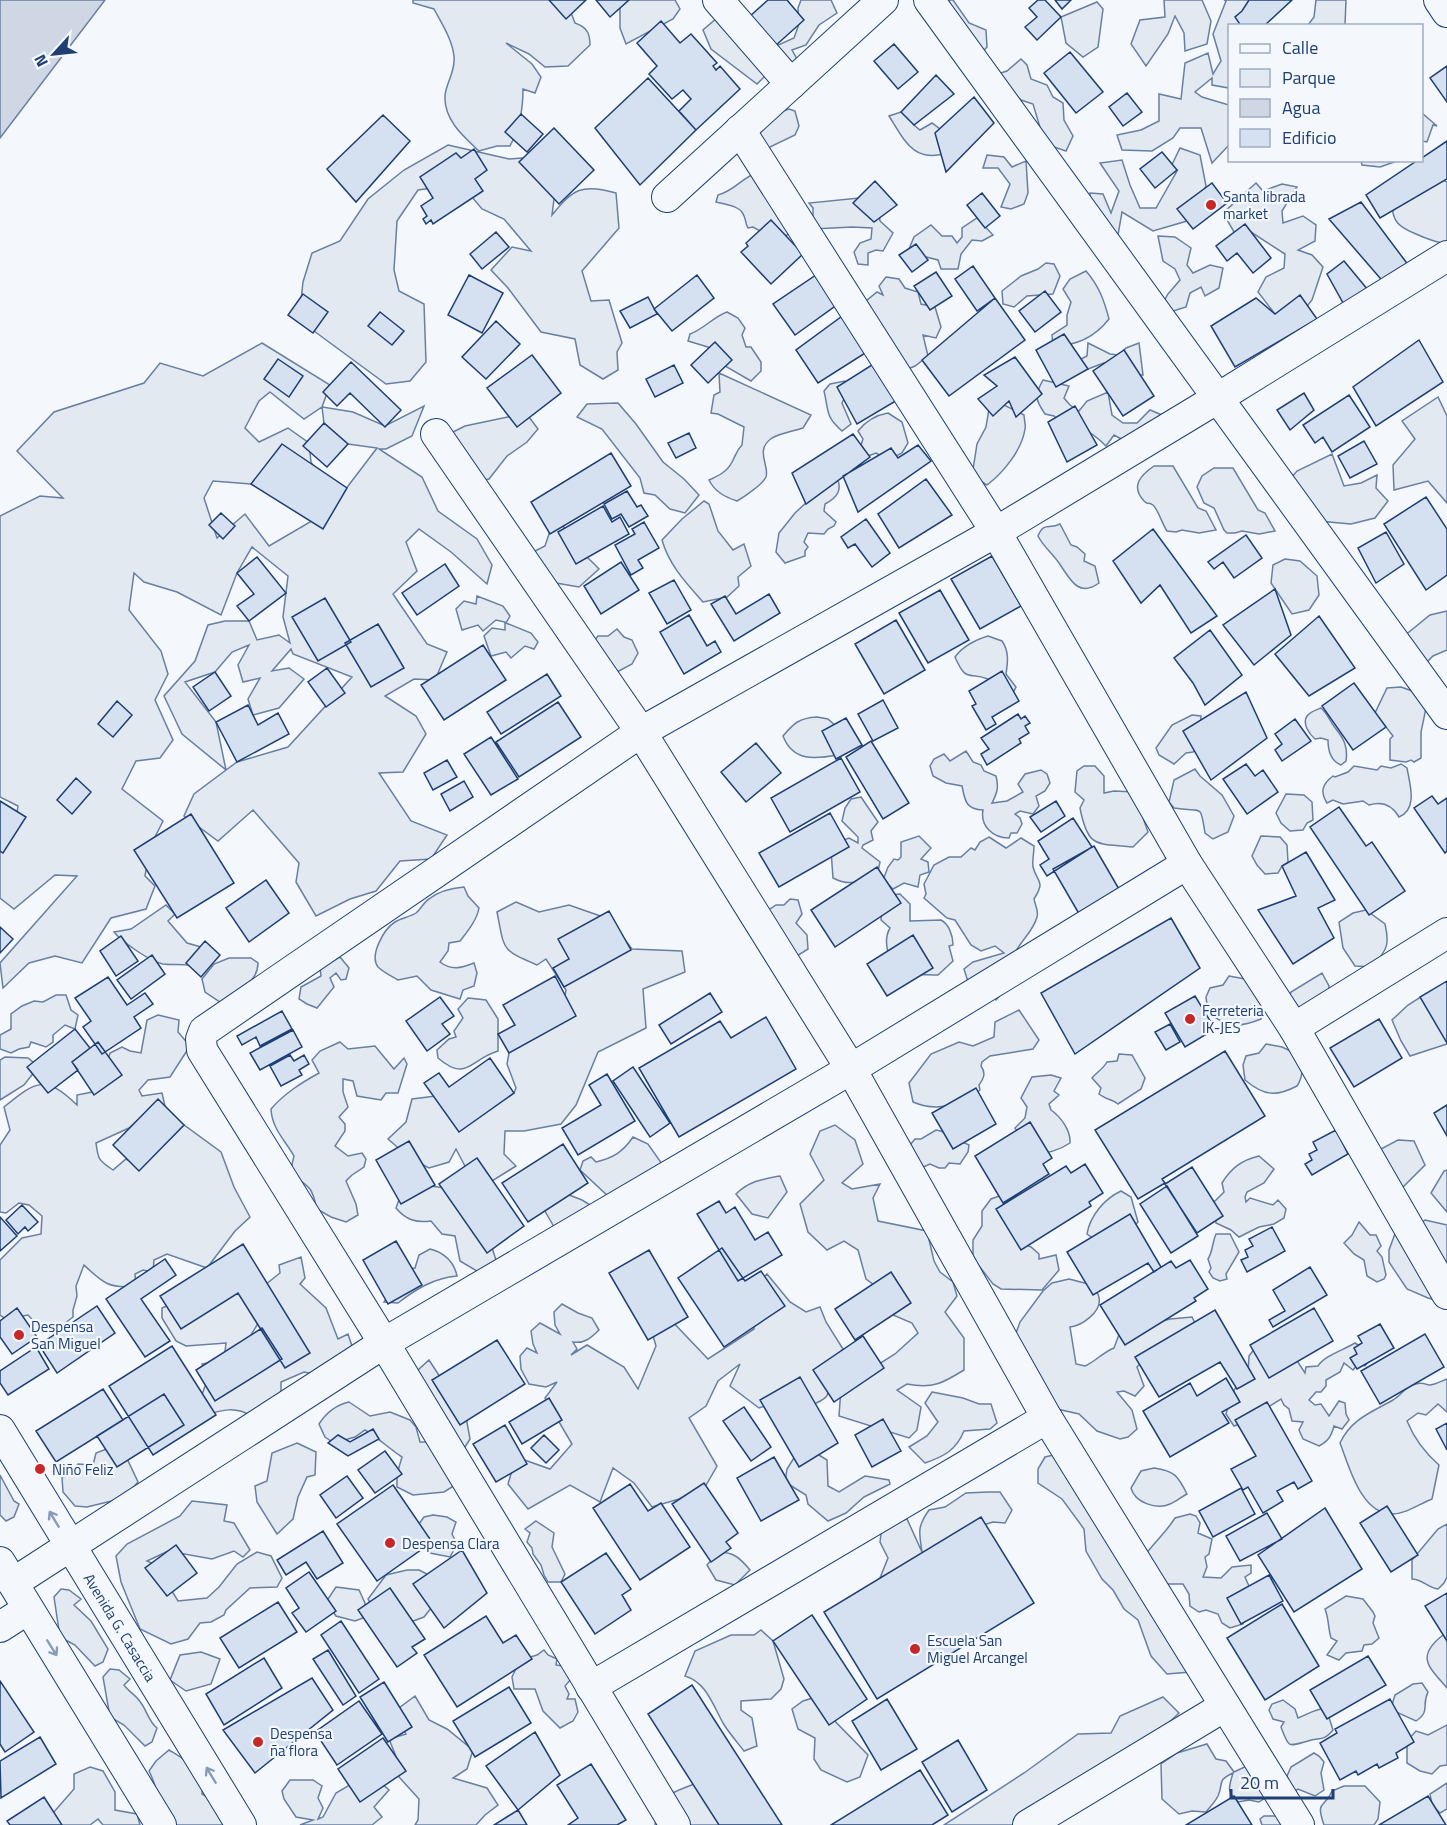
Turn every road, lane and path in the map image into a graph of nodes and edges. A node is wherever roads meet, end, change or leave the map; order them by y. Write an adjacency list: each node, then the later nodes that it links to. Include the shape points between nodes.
1 (718, 0): 6 (street)
2 (884, 0): 6 (street)
3 (929, 0): 10 (street)
4 (1439, 0): 5 (street)
5 (1447, 12)
6 (790, 84): 7 (street)
7 (740, 130): 8 (street); 12 (street)
8 (667, 197)
9 (1447, 256): 10 (street)
10 (1218, 398): 12 (street); 13 (street)
11 (436, 434): 14 (street)
12 (996, 532): 14 (street); 15 (street)
13 (1447, 714)
14 (640, 732): 18 (street); 20 (street, via 204,1031 202,1050)
15 (1187, 864): 17 (street); 18 (street)
16 (1447, 933): 17 (street)
17 (1294, 1028): 19 (street)
18 (851, 1069): 20 (street); 21 (street)
19 (1447, 1294)
20 (384, 1343): 23 (street); 27 (street)
21 (1047, 1418): 27 (street); 28 (street)
22 (0, 1431): 23 (street, Avenida G. Casaccia, one-way to 22)
23 (70, 1546): 24 (street); 30 (street, Avenida G. Casaccia, one-way to 23)
24 (7, 1572): 25 (street)
25 (28, 1609): 26 (street); 29 (street, one-way to 29)
26 (0, 1627)
27 (591, 1688): 31 (street)
28 (1225, 1706): 32 (street); 33 (street)
29 (161, 1825)
30 (241, 1825)
31 (675, 1825)
32 (1028, 1825)
33 (1299, 1825)

